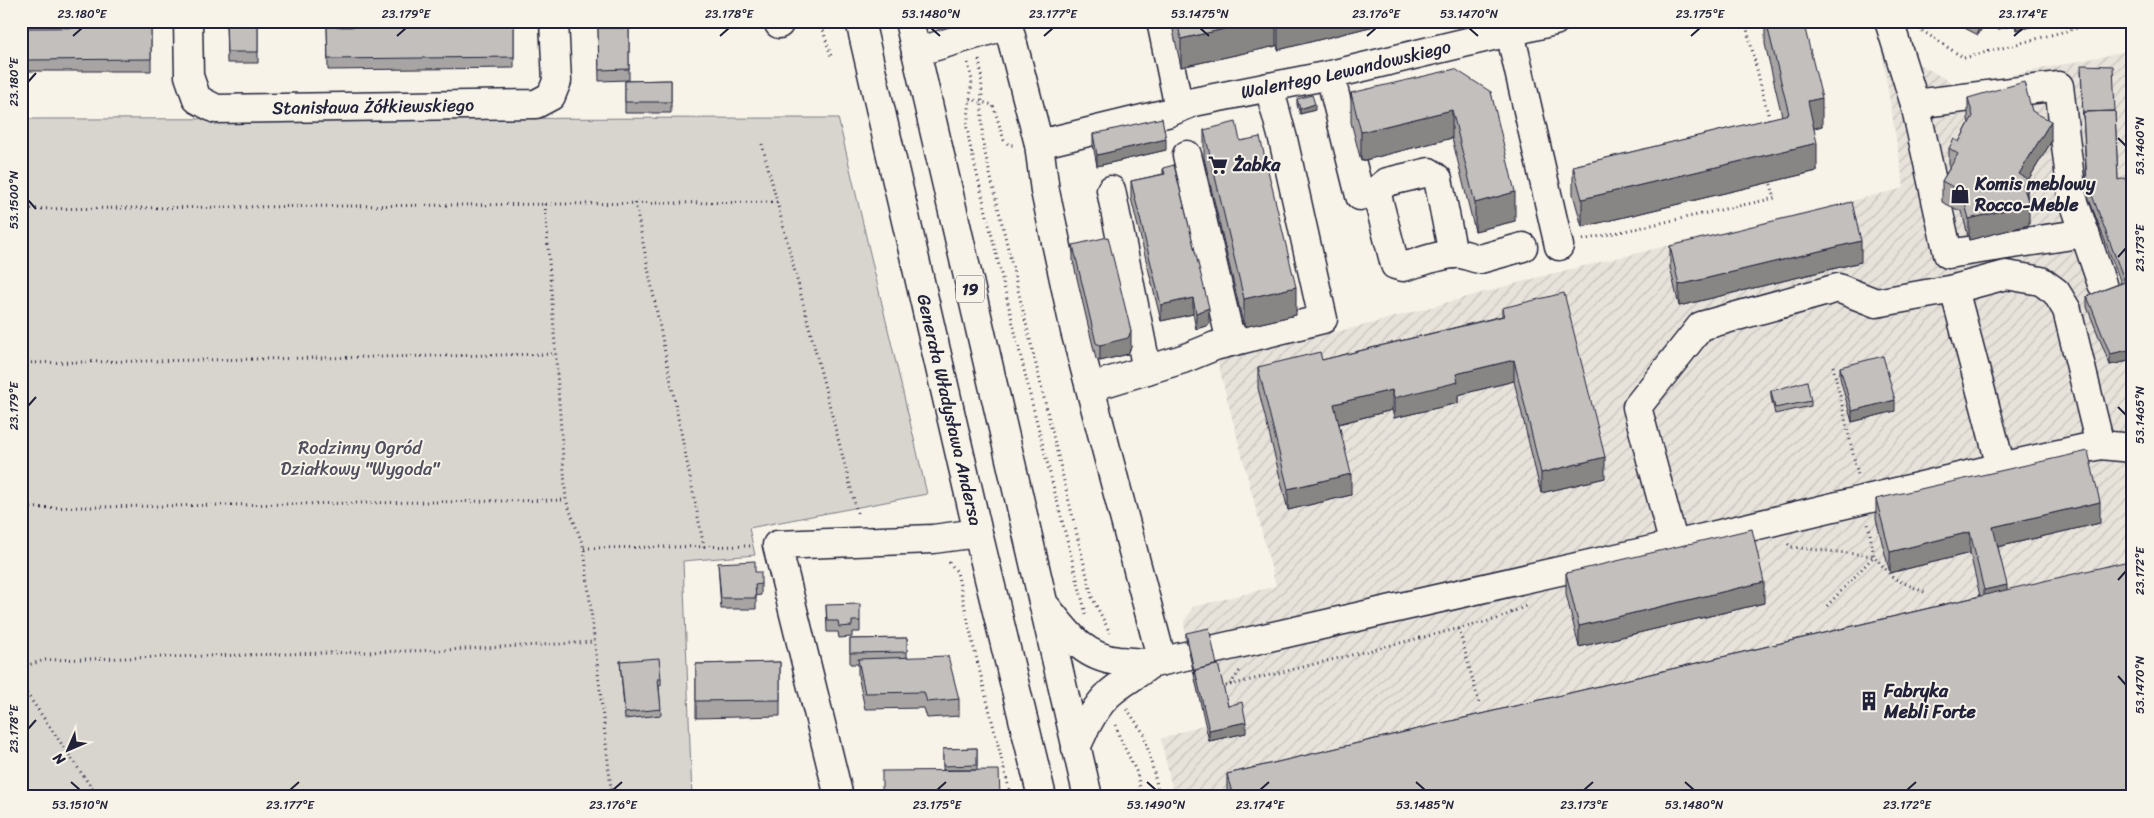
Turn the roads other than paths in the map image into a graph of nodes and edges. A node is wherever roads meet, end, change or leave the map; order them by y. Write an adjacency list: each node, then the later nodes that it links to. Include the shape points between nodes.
1 (188, 21): 2 (main road, Stanisława Żółkiewskiego, via 189,76 198,99 216,108 536,104 551,96 557,81)
2 (554, 21)
3 (860, 21): 31 (main road, Generała Władysława Andersa)
4 (908, 21): 10 (main road, 19)
5 (1161, 21): 14 (main road)
6 (1555, 21): 9 (main road, Walentego Lewandowskiego)
7 (1008, 23): 10 (main road); 15 (main road)
8 (1901, 23): 13 (main road)
9 (1510, 32): 11 (main road, Walentego Lewandowskiego); 20 (main road)
10 (916, 52): 33 (main road, 19)
11 (1330, 75): 12 (main road, Walentego Lewandowskiego); 18 (main road, via 1360,196)
12 (1269, 87): 14 (main road, Walentego Lewandowskiego, via 1194,102); 25 (main road, via 1323,319)
13 (1915, 104): 19 (main road, via 1948,254); 19 (main road, via 2059,86 2072,196)
14 (1173, 110): 15 (main road, Walentego Lewandowskiego)
15 (1039, 144): 27 (main road, via 1045,191 1075,331)
16 (1187, 155): 25 (main road)
17 (1111, 190): 26 (main road)
18 (1376, 191): 22 (main road, via 1395,265 1403,267); 22 (main road, via 1387,182 1429,172 1436,175)
19 (2085, 233): 23 (main road)
20 (1559, 246)
21 (1523, 247): 22 (main road, via 1480,259)
22 (1453, 254)
23 (2102, 284)
24 (1954, 289): 28 (main road, via 2006,274 2041,281 2056,292 2067,310); 30 (main road); 32 (main road, via 1876,304 1838,288 1701,326 1637,407)
25 (1231, 342): 26 (main road)
26 (1147, 370): 27 (main road)
27 (1091, 387): 34 (main road)
28 (2100, 445): 29 (main road); 30 (main road)
29 (2133, 448)
30 (2001, 467): 32 (main road)
31 (978, 533): 37 (main road, via 933,539 777,545); 38 (main road, Generała Władysława Andersa)
32 (1674, 545): 34 (main road)
33 (1043, 603): 35 (main road, via 1070,637); 36 (main road, 19)
34 (1156, 662): 35 (main road)
35 (1116, 680): 36 (main road)
36 (1076, 748): 39 (main road, 19)
37 (839, 797)
38 (1042, 797)
39 (1088, 797)

